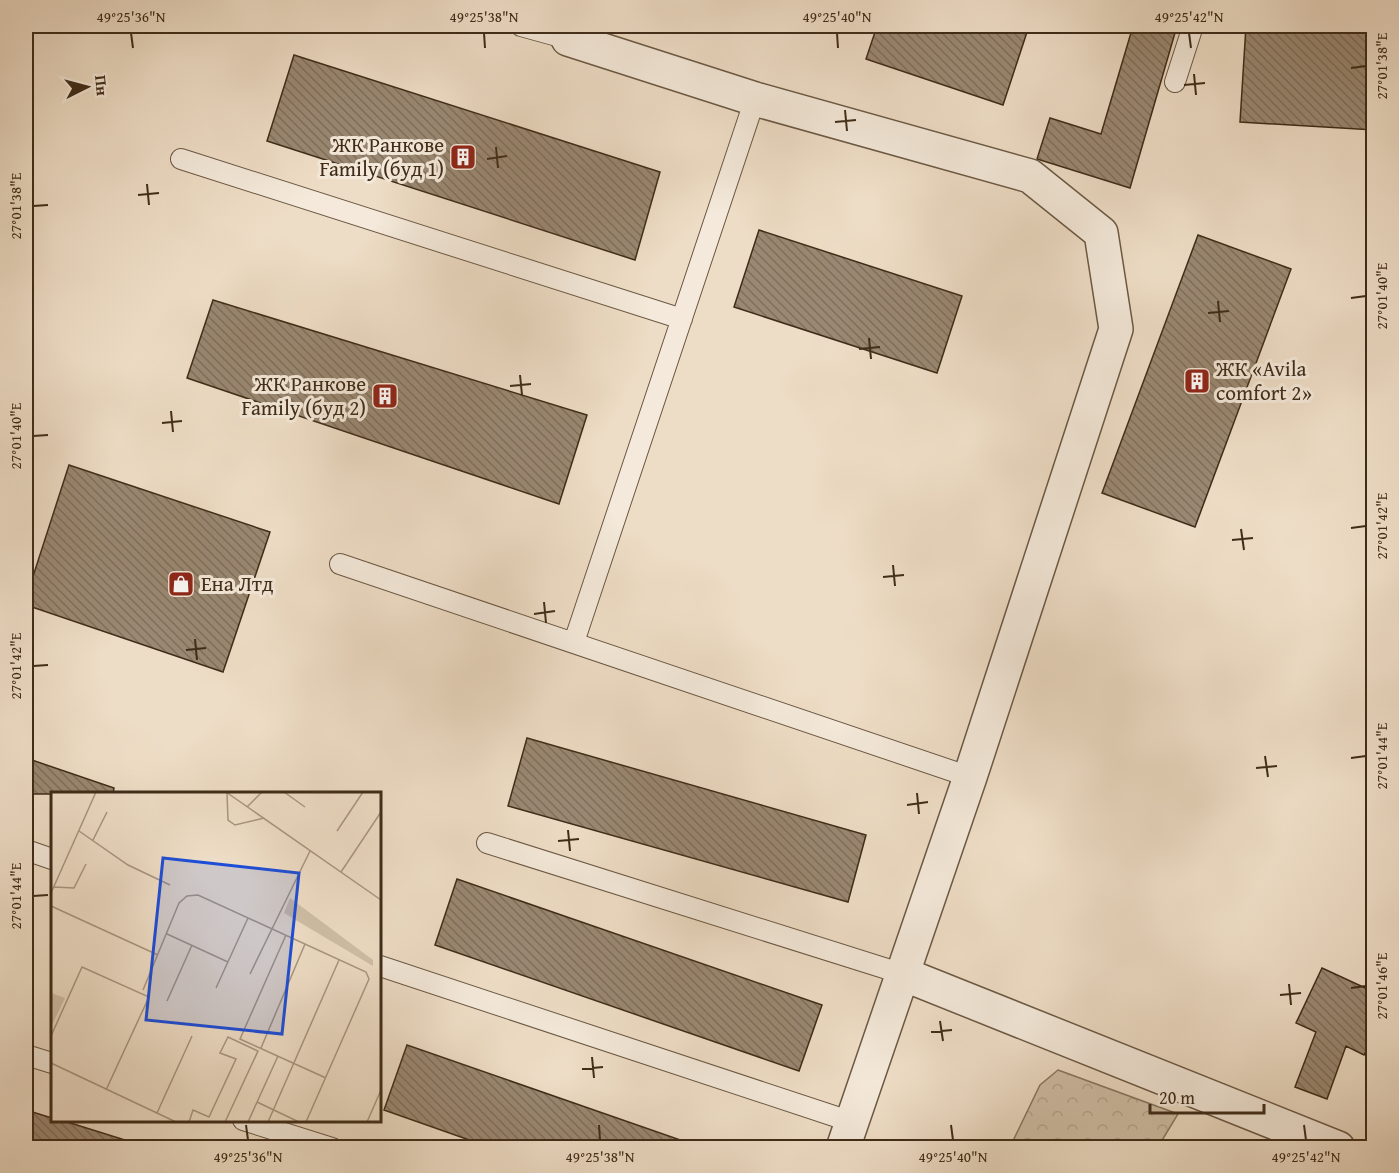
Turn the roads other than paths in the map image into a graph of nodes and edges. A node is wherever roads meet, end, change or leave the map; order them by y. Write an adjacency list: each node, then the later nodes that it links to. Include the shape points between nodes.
1 (521, 26): 3 (lane)
2 (1193, 26): 4 (lane)
3 (570, 32): 5 (street)
4 (1175, 82)
5 (755, 99): 7 (lane); 10 (street, via 1030,176 1101,233 1116,329)
6 (182, 159): 7 (lane)
7 (682, 319): 9 (lane)
8 (340, 564): 9 (lane)
9 (574, 642): 10 (lane)
10 (969, 777): 15 (street)
11 (487, 843): 15 (lane)
12 (26, 850): 13 (lane)
13 (51, 859)
14 (381, 966): 19 (lane)
15 (903, 974): 19 (street); 21 (street)
16 (26, 1055): 17 (lane)
17 (51, 1063)
18 (249, 1122): 20 (lane)
19 (848, 1135)
20 (332, 1148)
21 (1338, 1148)

